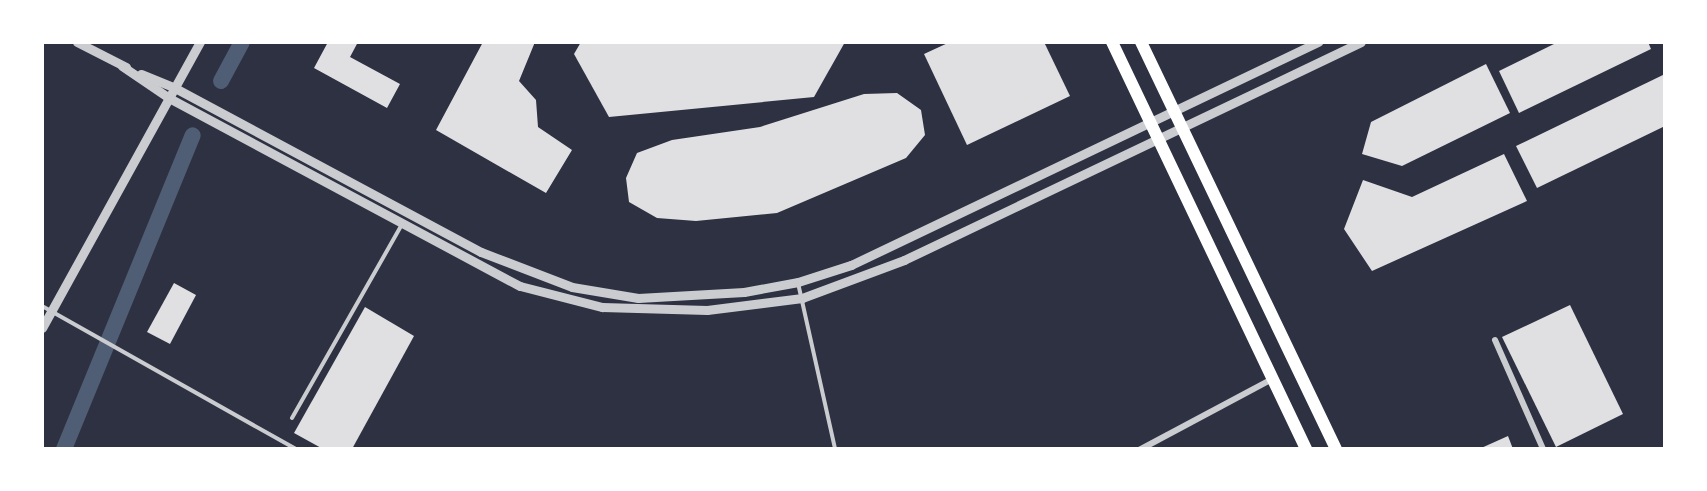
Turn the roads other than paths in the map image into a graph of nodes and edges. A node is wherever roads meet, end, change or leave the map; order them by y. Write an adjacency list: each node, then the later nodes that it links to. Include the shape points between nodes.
1 (78, 42): 7 (street)
2 (200, 42): 8 (street)
3 (1112, 42): 11 (highway)
4 (1140, 42): 10 (highway)
5 (1318, 42): 10 (street)
6 (1357, 43): 12 (street)
7 (122, 66): 8 (street); 9 (street)
8 (175, 88): 9 (street); 15 (street, via 481,252 572,288 638,298 744,292)
9 (170, 98): 14 (street); 18 (street)
10 (1174, 111): 11 (street); 12 (highway)
11 (1151, 122): 13 (highway); 15 (street, via 899,245)
12 (1183, 128): 13 (street); 27 (highway)
13 (1160, 138): 16 (street, via 904,260); 21 (highway)
14 (402, 223): 16 (street, via 520,286 572,303 635,311 707,310); 22 (lane)
15 (798, 282): 16 (lane)
16 (802, 298): 24 (lane)
17 (42, 306): 18 (lane)
18 (51, 311): 19 (street); 23 (lane)
19 (42, 328)
20 (1495, 340): 28 (street)
21 (1272, 379): 25 (street); 26 (highway)
22 (292, 418)
23 (296, 449)
24 (835, 449)
25 (1141, 449)
26 (1306, 449)
27 (1336, 449)
28 (1543, 449)

